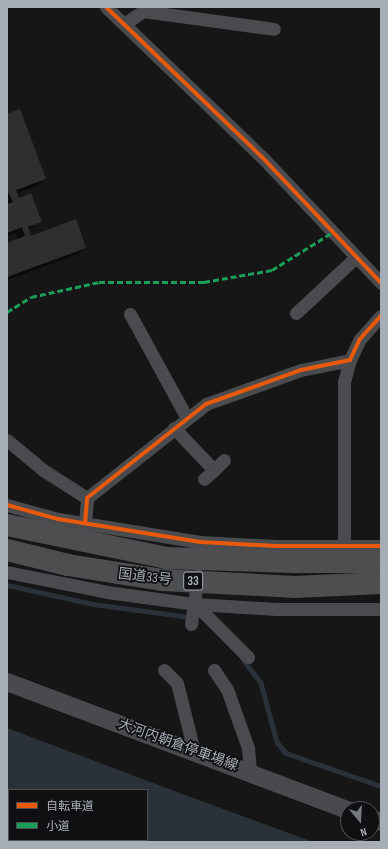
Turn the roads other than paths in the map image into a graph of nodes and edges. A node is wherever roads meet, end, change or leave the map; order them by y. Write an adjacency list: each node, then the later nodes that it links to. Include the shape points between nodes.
1 (106, 7): 3 (street)
2 (142, 9): 3 (street); 4 (street)
3 (124, 24): 5 (street, via 261,156)
4 (274, 29)
5 (356, 257): 6 (street); 8 (street)
6 (381, 283)
7 (130, 314): 11 (street)
8 (296, 314)
9 (381, 316): 10 (street, via 360,339)
10 (350, 360): 11 (street, via 301,370 206,404); 21 (street, via 344,382)
11 (187, 418): 12 (street)
12 (174, 428): 15 (street); 17 (street)
13 (7, 440): 17 (street, via 44,470)
14 (224, 460): 15 (street)
15 (214, 470): 16 (street)
16 (204, 479)
17 (87, 498): 19 (street)
18 (7, 505): 19 (street)
19 (85, 524): 24 (street)
20 (7, 525): 24 (highway, 国道33号 / 33, via 166,558)
21 (344, 546): 22 (street); 24 (street)
22 (381, 546)
23 (7, 550): 27 (highway, 国道33号 / 33, via 68,566 142,578)
24 (200, 550): 25 (highway, 国道33号 / 33); 27 (street)
25 (381, 562)
26 (7, 572): 29 (street, via 107,592)
27 (197, 581): 28 (highway, 国道33号 / 33, via 295,587); 29 (street)
28 (381, 583)
29 (195, 604): 30 (street, via 276,609); 31 (street); 32 (street)
30 (381, 609)
31 (192, 624)
32 (248, 657)
33 (164, 670): 36 (street, via 177,683)
34 (214, 670): 37 (street, via 227,689 248,748)
35 (7, 682): 36 (main road, 大河内朝倉停車場線)
36 (194, 750): 37 (main road, 大河内朝倉停車場線)
37 (250, 772): 38 (main road, 大河内朝倉停車場線)
38 (340, 807)

